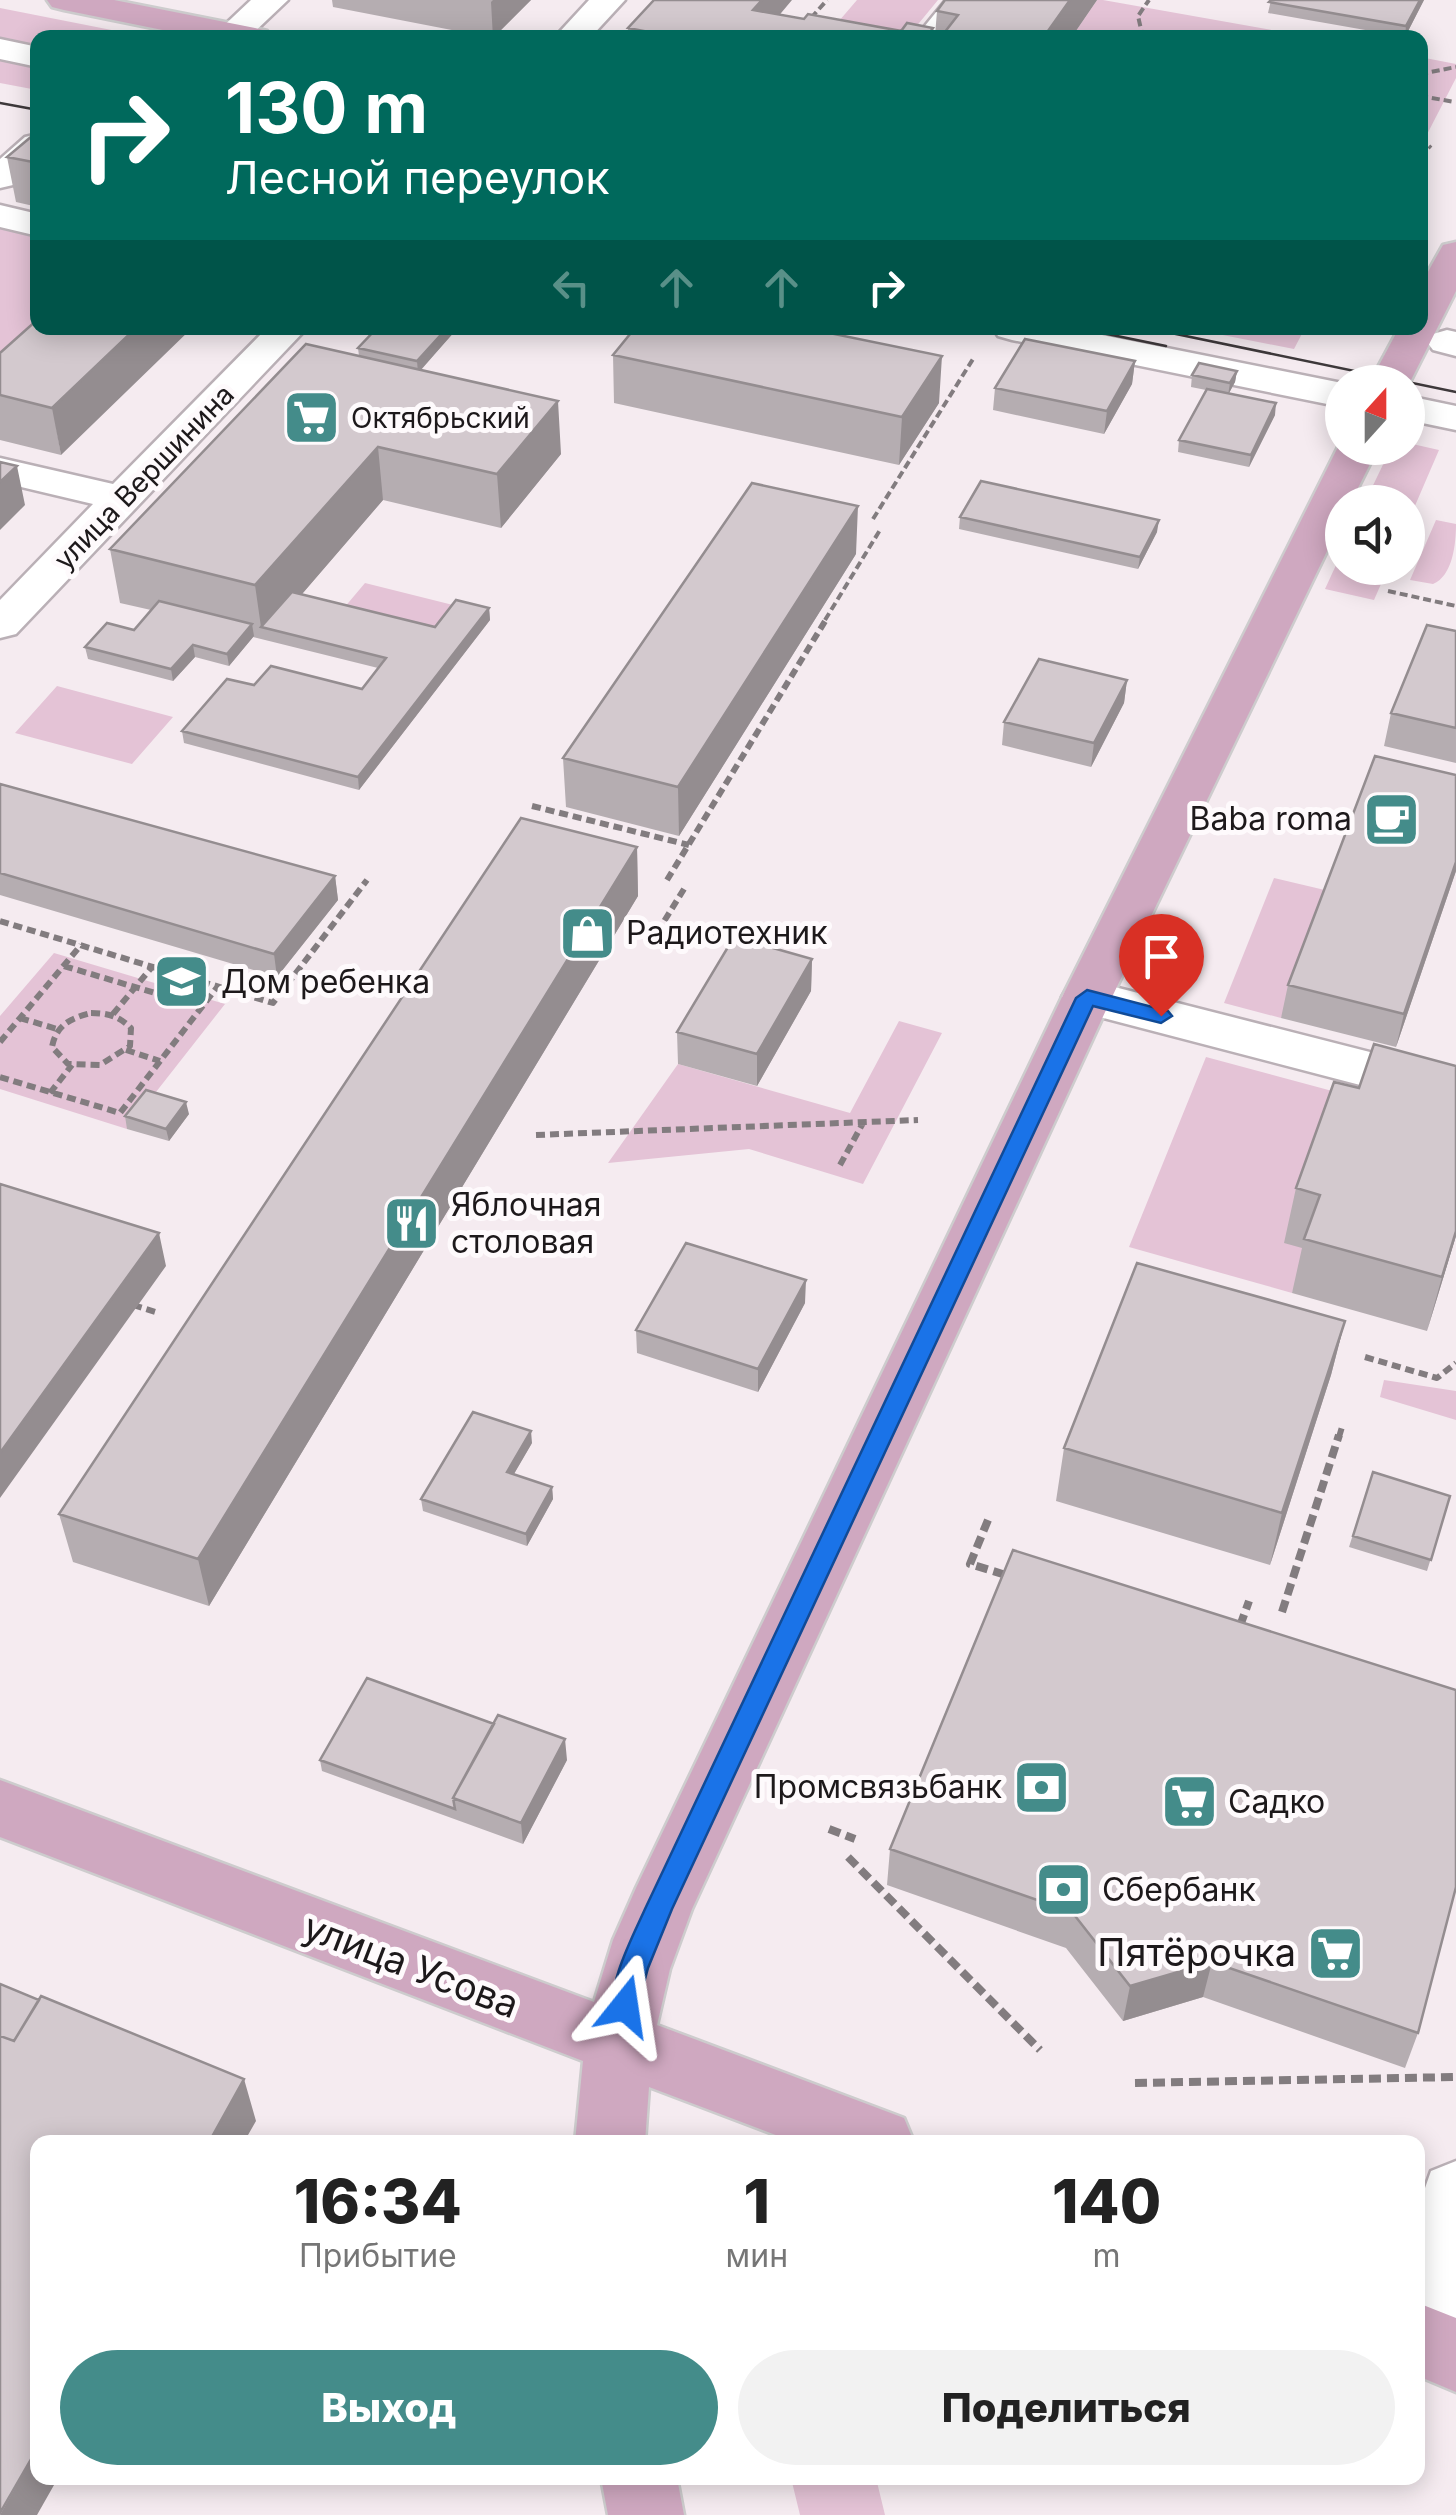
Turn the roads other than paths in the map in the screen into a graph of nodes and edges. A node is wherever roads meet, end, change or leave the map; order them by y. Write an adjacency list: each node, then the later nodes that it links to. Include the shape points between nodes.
1 (64, 0): 5 (main road)
2 (271, 0): 6 (street)
3 (608, 0): 7 (street)
4 (964, 0): 8 (street)
5 (218, 30)
6 (248, 30)
7 (580, 30)
8 (939, 30)
9 (0, 49): 10 (street)
10 (30, 55)
11 (30, 132): 12 (street)
12 (0, 177)
13 (0, 216): 14 (street)
14 (30, 223)
15 (1445, 265): 16 (main road)
16 (1435, 334): 19 (main road)
17 (281, 335): 25 (street, улица Вершинина)
18 (1046, 335): 20 (street)
19 (1406, 365)
20 (1325, 392)
21 (1425, 412): 22 (street)
22 (1456, 418)
23 (1349, 465): 27 (main road)
24 (0, 470): 25 (street)
25 (124, 499): 26 (street, улица Вершинина)
26 (0, 626)
27 (1087, 998): 28 (street); 30 (main road, via 659,1909 634,1968)
28 (1456, 1092)
29 (0, 1808): 30 (main road, улица Усова)
30 (616, 2045): 31 (main road); 32 (main road, улица Усова)
31 (610, 2135)
32 (860, 2135)
33 (1456, 2195): 34 (street)
34 (1432, 2346)
35 (640, 2485): 36 (main road)
36 (646, 2515)

